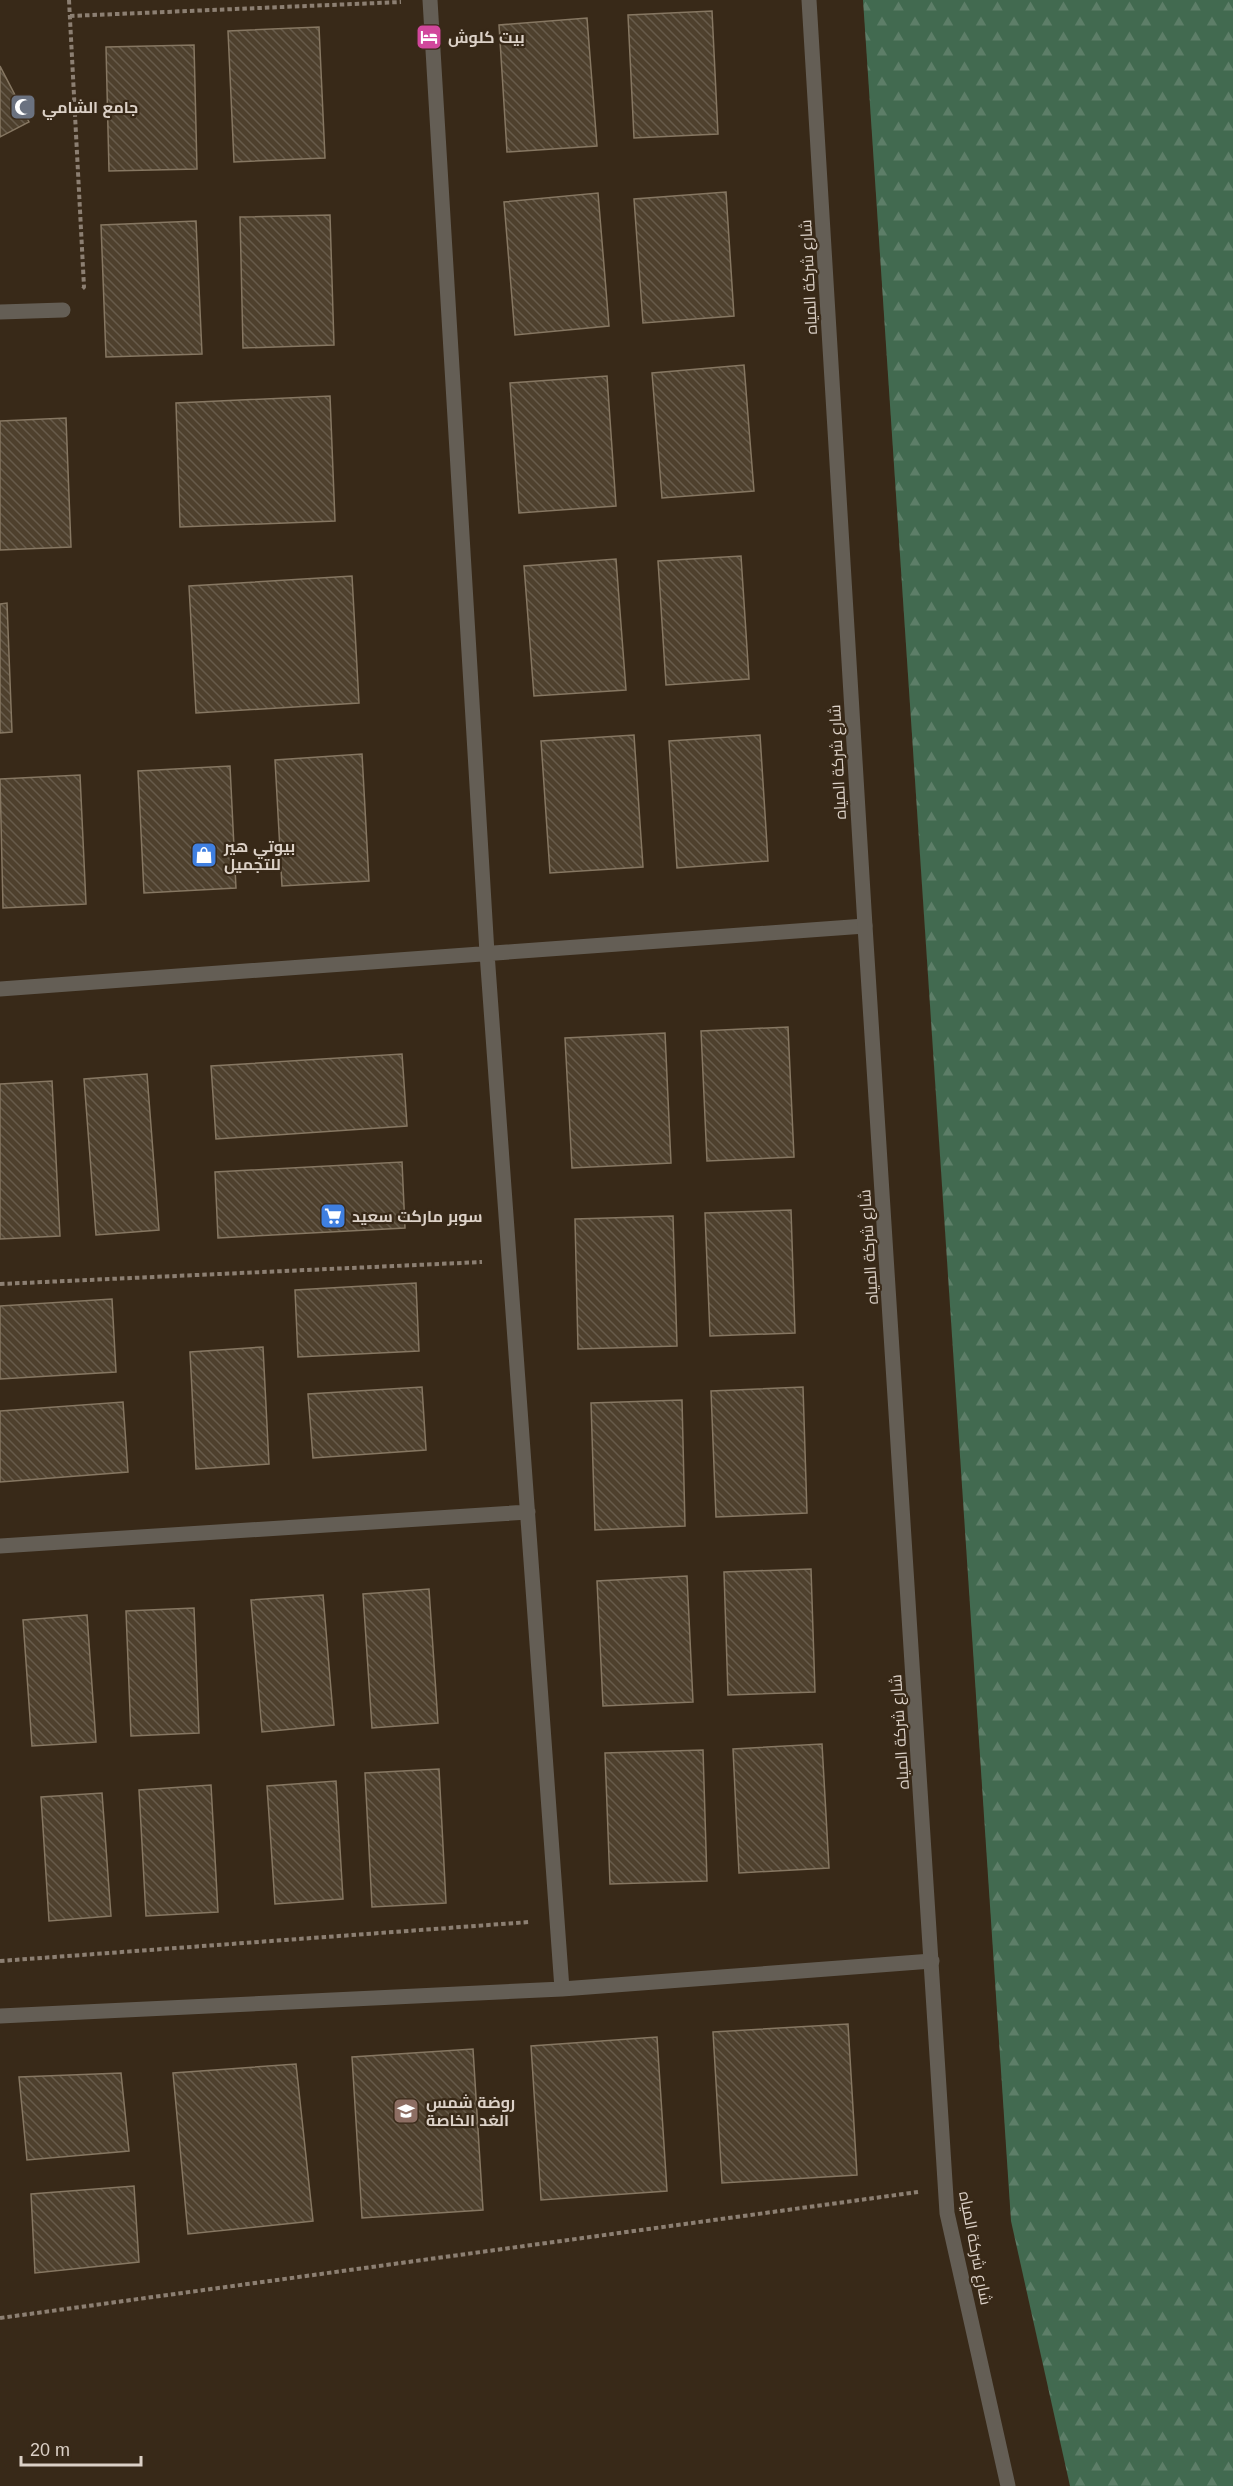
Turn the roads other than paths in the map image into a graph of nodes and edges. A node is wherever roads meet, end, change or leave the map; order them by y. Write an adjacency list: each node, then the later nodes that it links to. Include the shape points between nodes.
1 (430, 0): 6 (street)
2 (809, 0): 5 (street, شارع شركة المياه)
3 (63, 310): 4 (street)
4 (0, 312)
5 (865, 926): 6 (street); 10 (street, شارع شركة المياه)
6 (487, 953): 7 (street); 8 (street)
7 (0, 989)
8 (528, 1512): 9 (street); 11 (street)
9 (0, 1546)
10 (932, 1961): 11 (street); 13 (street, شارع شركة المياه, via 947,2213)
11 (562, 1989): 12 (street)
12 (0, 2016)
13 (1008, 2486)

